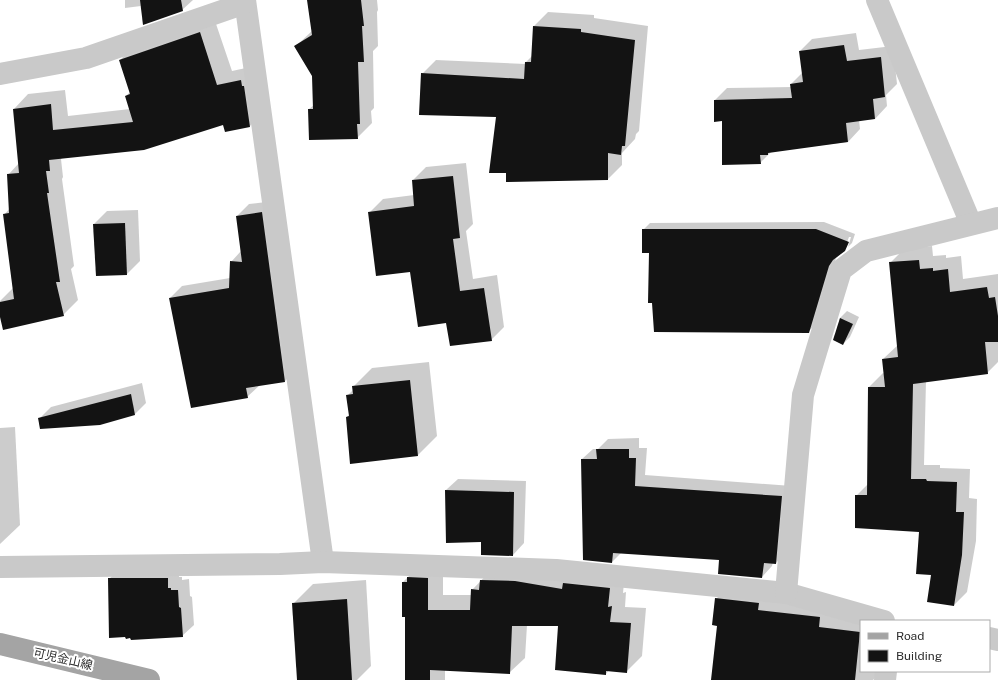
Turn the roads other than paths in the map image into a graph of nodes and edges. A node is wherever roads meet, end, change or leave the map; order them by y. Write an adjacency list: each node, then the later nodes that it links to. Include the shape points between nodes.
1 (877, 0): 5 (street)
2 (245, 1): 3 (street, via 86,58); 6 (street)
3 (0, 74)
4 (998, 218): 5 (street)
5 (971, 224): 8 (street, via 866,251 841,270 803,395)
6 (324, 562): 7 (street); 8 (street, via 556,570)
7 (0, 567)
8 (786, 593): 9 (street)
9 (880, 620)
10 (0, 644): 11 (main road, 可児金山線)
11 (149, 680)

